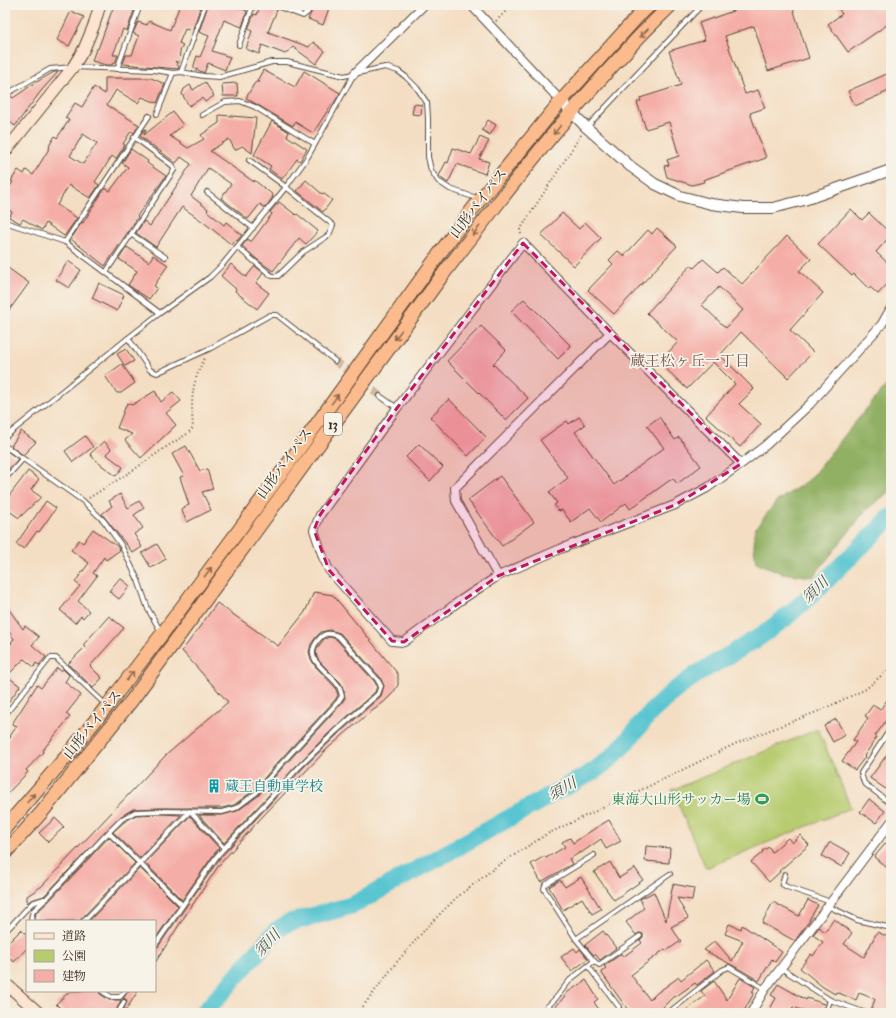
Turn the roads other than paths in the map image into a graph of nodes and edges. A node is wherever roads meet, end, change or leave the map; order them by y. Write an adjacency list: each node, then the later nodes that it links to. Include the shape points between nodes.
1 (100, 5): 13 (main road, via 84,49)
2 (140, 5): 14 (lane)
3 (205, 5): 16 (lane)
4 (253, 5): 12 (lane)
5 (274, 5): 6 (lane, via 303,16 308,12)
6 (310, 5)
7 (424, 5): 17 (street)
8 (471, 5): 19 (street)
9 (650, 5): 19 (highway, 山形バイパス / 13)
10 (671, 5): 20 (highway, 山形バイパス / 13, one-way to 20)
11 (702, 5): 24 (lane)
12 (239, 45)
13 (73, 67): 14 (lane); 18 (lane, via 50,69); 27 (main road)
14 (117, 69): 15 (lane)
15 (173, 72): 16 (lane); 21 (lane)
16 (181, 72): 17 (lane, via 219,77 272,62 287,62 344,76)
17 (354, 74): 26 (lane); 32 (lane, via 385,66 406,77 427,103 428,157 431,170 438,181 450,189)
18 (5, 95)
19 (561, 101): 20 (street); 32 (highway, 山形バイパス / 13)
20 (571, 112): 24 (street); 63 (highway, 山形バイパス / 13, one-way to 63, via 444,273 132,700 42,812)
21 (157, 114)
22 (202, 115): 26 (lane, via 225,102 240,101 255,107)
23 (149, 116): 25 (lane)
24 (586, 127): 29 (street, via 630,166 656,184 680,196 711,204 772,208 804,200)
25 (134, 137): 35 (lane, via 173,166 174,170); 36 (lane)
26 (315, 144): 30 (lane)
27 (5, 152)
28 (249, 160): 30 (lane)
29 (891, 170)
30 (286, 187): 34 (lane); 37 (lane, via 333,225 329,235 303,252 278,276 272,276)
31 (208, 192): 34 (lane)
32 (480, 199): 53 (highway, 山形バイパス / 13, one-way to 32)
33 (5, 222): 36 (lane)
34 (253, 228): 37 (lane)
35 (131, 234): 38 (lane); 39 (lane)
36 (65, 242): 39 (lane)
37 (237, 247): 41 (lane, via 210,277)
38 (165, 257)
39 (106, 272): 41 (lane)
40 (891, 308): 50 (street, via 882,324 810,404 766,445)
41 (160, 313): 43 (lane)
42 (610, 333): 46 (street, via 523,243); 50 (street); 52 (street, via 455,488 456,501)
43 (128, 338): 44 (lane, via 150,370 157,373 211,348 270,315 277,315); 47 (lane)
44 (335, 361)
45 (380, 396): 46 (lane)
46 (397, 408): 52 (street, via 320,515 314,530 329,570 392,641 404,642)
47 (5, 438)
48 (5, 446): 49 (lane)
49 (23, 459): 51 (lane); 53 (lane, via 83,501 104,520 121,545 138,580 148,609)
50 (740, 464): 52 (street, via 707,488 676,505 560,549)
51 (5, 479)
52 (498, 576)
53 (162, 634): 54 (highway, 山形バイパス / 13, one-way to 53)
54 (107, 706): 55 (lane, via 56,658 50,658); 60 (highway, 山形バイパス / 13, one-way to 54)
55 (5, 715)
56 (891, 728): 57 (lane, via 861,773 864,783)
57 (891, 804)
58 (190, 811): 61 (lane, via 135,812 122,819); 62 (lane); 62 (lane, via 222,812 236,808 256,793 338,702 342,696 340,689 314,659 312,652 314,644 322,636 329,633 338,636 377,678 381,686 378,694 300,766); 65 (lane)
59 (891, 822): 69 (street)
60 (5, 828)
61 (109, 833): 65 (lane); 68 (lane)
62 (224, 848): 70 (lane)
63 (5, 853)
64 (594, 855): 76 (lane, via 545,885 544,889)
65 (140, 863): 70 (lane); 72 (lane)
66 (670, 874): 76 (lane)
67 (784, 874): 69 (lane, via 782,884)
68 (46, 899): 71 (lane, via 33,911); 74 (lane, via 32,903)
69 (830, 904): 73 (lane, via 857,920); 80 (street)
70 (182, 905): 77 (lane)
71 (32, 920)
72 (85, 920)
73 (891, 928)
74 (5, 932)
75 (640, 936): 78 (lane, via 599,965)
76 (576, 939): 78 (lane)
77 (156, 944)
78 (594, 961): 79 (lane)
79 (588, 966): 87 (lane); 91 (lane, via 570,980)
80 (781, 968): 82 (street); 85 (lane)
81 (5, 984): 89 (main road)
82 (765, 989): 88 (lane, via 729,967); 94 (street)
83 (104, 992): 84 (lane, via 111,997 120,997)
84 (124, 992)
85 (830, 1000): 95 (lane); 96 (lane)
86 (124, 1002): 90 (lane)
87 (619, 1007)
88 (674, 1008): 92 (lane); 93 (lane)
89 (40, 1013)
90 (118, 1013)
91 (541, 1013)
92 (668, 1013)
93 (678, 1013)
94 (751, 1013)
95 (826, 1013)
96 (866, 1013)

